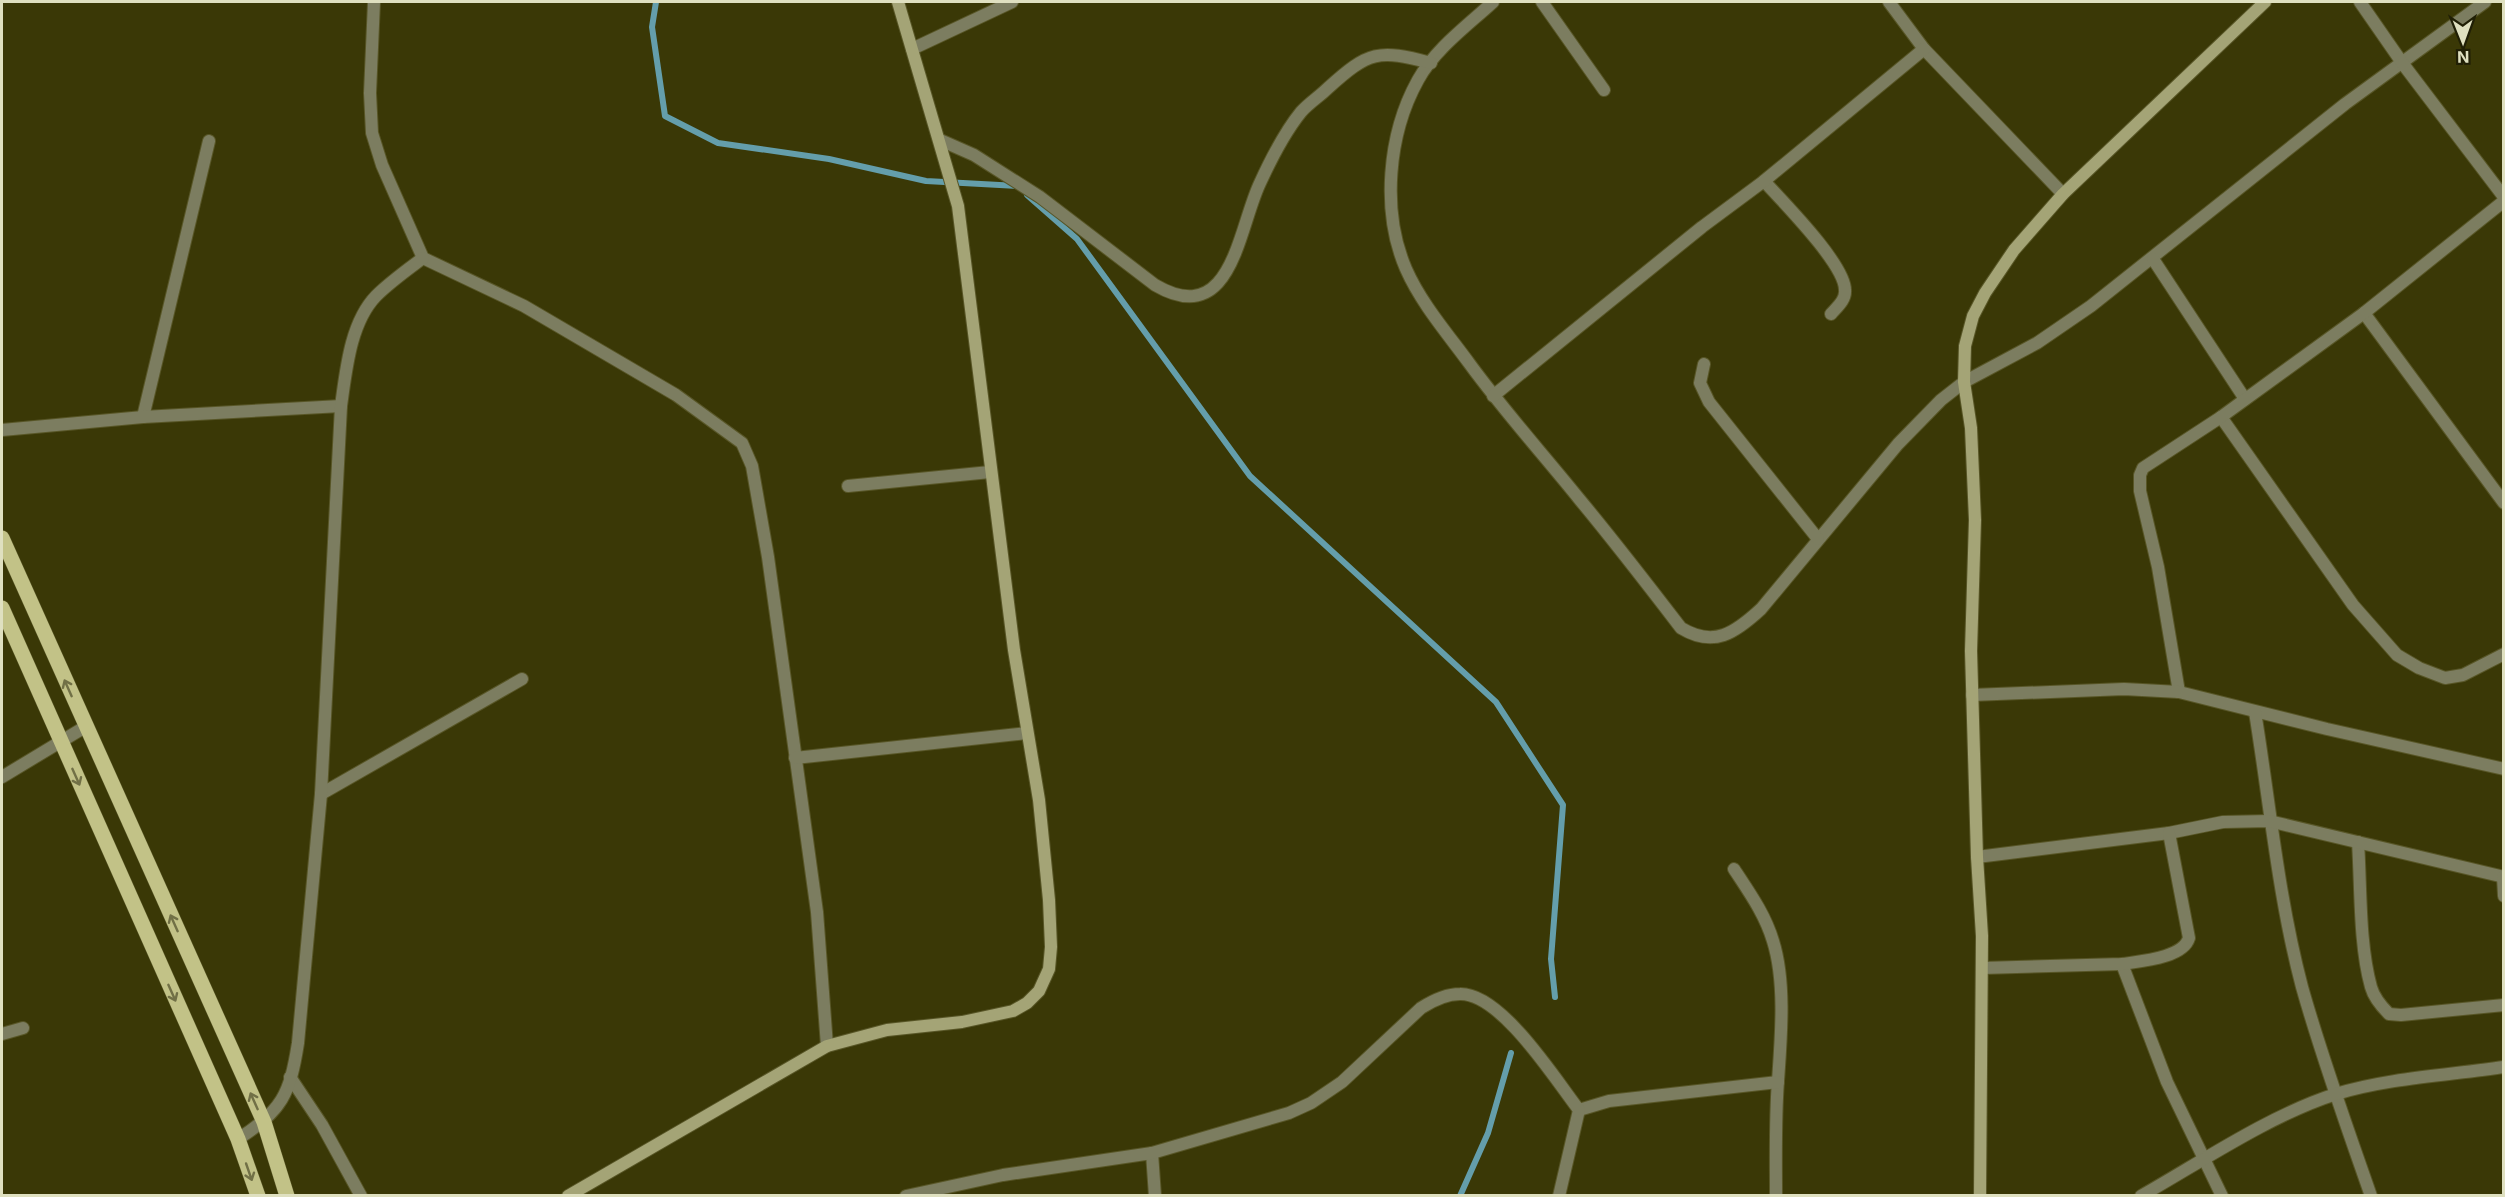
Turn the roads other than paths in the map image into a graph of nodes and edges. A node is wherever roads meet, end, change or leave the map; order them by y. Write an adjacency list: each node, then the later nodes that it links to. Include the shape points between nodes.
1 (374, 2): 20 (street, via 372,133)
2 (898, 2): 10 (street)
3 (1012, 2): 10 (street)
4 (1493, 2): 12 (street)
5 (1542, 2): 14 (street)
6 (1889, 2): 11 (street)
7 (2265, 2): 18 (street)
8 (2360, 2): 13 (street)
9 (2486, 2): 13 (street)
10 (912, 49): 15 (street)
11 (1924, 49): 17 (street); 18 (street)
12 (1431, 63): 15 (street, via 1394,54 1370,57 1349,69 1301,112 1258,186 1231,264 1218,283 1203,294 1174,296 1040,197 974,155); 26 (street, via 1419,79 1397,134 1391,199 1395,232 1416,287)
13 (2403, 63): 19 (street); 21 (street, via 2345,104)
14 (1604, 90)
15 (940, 140): 32 (street, via 958,206)
16 (209, 141): 29 (street)
17 (1764, 181): 22 (street, via 1794,213 1841,276 1846,291); 26 (street)
18 (2062, 194): 25 (street, via 2014,250 1973,316 1965,346)
19 (2504, 199): 23 (street)
20 (423, 258): 28 (street, via 374,298 360,321 348,356); 46 (street, via 524,306 676,395 742,443 752,466 759,502)
21 (2153, 259): 25 (street, via 2037,344); 27 (street)
22 (1831, 314)
23 (2364, 314): 27 (street); 34 (street)
24 (1704, 364): 36 (street, via 1700,383 1709,402)
25 (1964, 382): 36 (street, via 1906,435); 41 (street, via 1971,428 1975,520)
26 (1493, 396): 36 (street, via 1616,543 1681,628 1694,637 1713,639 1750,619)
27 (2245, 399): 30 (street)
28 (341, 406): 29 (street); 49 (street)
29 (143, 417): 31 (street)
30 (2221, 417): 38 (street, via 2353,605 2397,655 2445,678 2463,675); 40 (street, via 2147,465 2140,475)
31 (2, 430)
32 (990, 472): 33 (street); 44 (street)
33 (848, 486)
34 (2504, 503)
35 (2, 538): 43 (main road, one-way to 35)
36 (1818, 539)
37 (2, 608): 45 (main road)
38 (2504, 654)
39 (522, 679): 49 (street)
40 (2179, 692): 41 (street, via 2124,689); 42 (street)
41 (1972, 694): 53 (street)
42 (2255, 712): 47 (street); 50 (street)
43 (85, 727): 45 (street); 68 (main road, one-way to 43)
44 (1028, 733): 46 (street); 62 (street, via 1039,800 1051,946 1049,969 1039,991 1027,1004 1001,1015 887,1030)
45 (60, 742): 48 (street); 69 (main road, one-way to 69)
46 (795, 758): 62 (street, via 817,912)
47 (2504, 769)
48 (2, 777)
49 (321, 794): 64 (street, via 298,1043)
50 (2270, 821): 51 (street, via 2223,822); 52 (street); 66 (street, via 2302,986)
51 (2169, 833): 53 (street); 57 (street, via 2186,914 2187,944 2170,954)
52 (2358, 842): 55 (street); 59 (street, via 2363,936 2371,987 2383,1008 2389,1014 2401,1015)
53 (1977, 857): 58 (street)
54 (1734, 869): 65 (street, via 1764,916 1774,943 1782,1025)
55 (2503, 877): 56 (street)
56 (2504, 896)
57 (2122, 964): 58 (street); 71 (street, via 2167,1082)
58 (1982, 968): 80 (street)
59 (2504, 1005)
60 (23, 1028): 61 (street)
61 (2, 1034)
62 (827, 1046): 75 (street)
63 (2504, 1067): 66 (street)
64 (290, 1077): 68 (street, via 276,1110); 74 (street)
65 (1778, 1082): 67 (street, via 1608,1101); 79 (street)
66 (2335, 1094): 71 (street, via 2285,1115); 83 (street)
67 (1579, 1110): 70 (street, via 1535,1051 1501,1014 1481,1000 1459,994 1421,1008 1350,1075 1311,1103 1246,1127); 78 (street)
68 (264, 1122): 69 (street); 73 (main road)
69 (238, 1138): 72 (main road, one-way to 72)
70 (1152, 1153): 76 (street, via 1003,1175); 77 (street)
71 (2204, 1158): 81 (street); 82 (street)
72 (258, 1196)
73 (287, 1196)
74 (362, 1196)
75 (568, 1196)
76 (906, 1196)
77 (1155, 1196)
78 (1559, 1196)
79 (1776, 1196)
80 (1980, 1196)
81 (2141, 1196)
82 (2222, 1196)
83 (2371, 1196)

